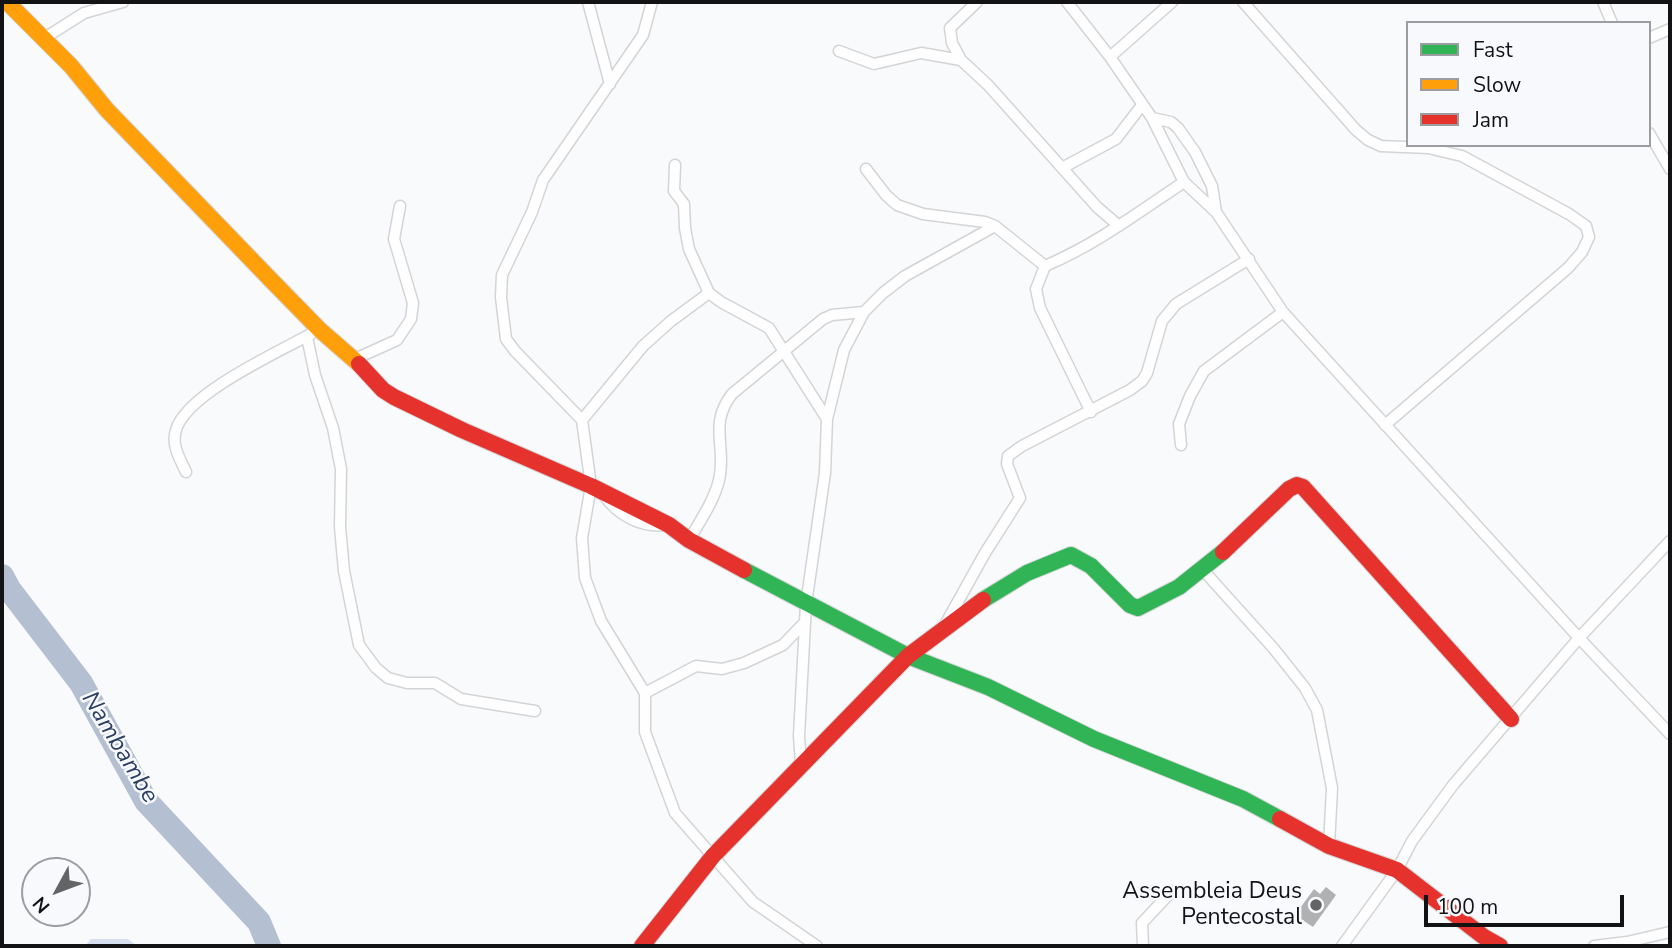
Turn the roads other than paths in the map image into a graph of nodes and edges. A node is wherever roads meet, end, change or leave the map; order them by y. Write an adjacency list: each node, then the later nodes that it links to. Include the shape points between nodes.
1 (7, 2): 13 (street)
2 (123, 2): 13 (street, via 84,13)
3 (588, 2): 17 (street)
4 (652, 2): 17 (street, via 643,35)
5 (977, 2): 16 (street, via 950,28)
6 (1067, 2): 15 (street)
7 (1172, 2): 15 (street)
8 (1243, 2): 41 (street, via 1368,140 1381,146 1428,148 1462,156 1586,226 1589,237 1568,268)
9 (1603, 2): 10 (street)
10 (1611, 21)
11 (1670, 29): 12 (street)
12 (1651, 37)
13 (43, 38): 35 (street)
14 (839, 51): 16 (street, via 874,64 921,53)
15 (1110, 57): 18 (street)
16 (961, 60): 22 (street)
17 (610, 84): 40 (street, via 543,180 502,275 506,338)
18 (1142, 105): 19 (street); 22 (street, via 1116,139)
19 (1152, 118): 25 (street); 27 (street, via 1171,122 1195,152 1212,186)
20 (1651, 136): 24 (street)
21 (675, 165): 32 (street, via 674,191 684,204 690,249)
22 (1062, 168): 29 (street)
23 (866, 169): 28 (street, via 897,205)
24 (1670, 169)
25 (1184, 182): 27 (street); 29 (street)
26 (400, 206): 37 (street, via 394,239 413,303 411,319 397,340)
27 (1216, 212): 30 (street)
28 (995, 226): 31 (street); 34 (street, via 905,276)
29 (1119, 226): 31 (street)
30 (1249, 259): 33 (street); 38 (street, via 1176,304 1162,321 1142,381)
31 (1045, 266): 38 (street, via 1036,289 1040,308)
32 (709, 293): 36 (street, via 769,328); 40 (street, via 643,346)
33 (1283, 312): 41 (street); 42 (street, via 1204,371 1179,424)
34 (864, 313): 36 (street, via 823,319); 39 (street, via 844,350)
35 (314, 333): 37 (street); 43 (street, via 244,371 196,402 182,417 174,445); 56 (street, via 315,375 341,469 344,571 359,645 388,678 435,682 461,699)
36 (785, 352): 39 (street); 45 (street, via 725,404 718,421 720,478)
37 (355, 359): 44 (street, via 394,397)
38 (1091, 412): 50 (street, via 1009,456 1007,464 1020,498)
39 (827, 419): 48 (street, via 825,472)
40 (582, 420): 44 (street)
41 (1385, 425): 51 (street)
42 (1181, 445)
43 (186, 471)
44 (596, 488): 45 (street); 55 (street, via 582,538 586,578 601,621)
45 (689, 540): 48 (street)
46 (1670, 541): 51 (street)
47 (1203, 570): 50 (street, via 1138,608 1091,566 1071,555 1015,580); 57 (street, via 1289,489 1303,487); 60 (street, via 1274,649 1317,710 1332,788)
48 (806, 604): 49 (street); 54 (street)
49 (805, 622): 52 (street); 53 (street)
50 (942, 629): 54 (street)
51 (1579, 638): 57 (street); 58 (street)
52 (804, 643): 53 (street); 59 (street)
53 (783, 645): 55 (street, via 733,667 696,666)
54 (908, 656): 59 (street); 60 (street, via 1243,799)
55 (645, 693): 61 (street, via 645,732 675,813)
56 (536, 711)
57 (1511, 719): 62 (street, via 1453,785)
58 (1670, 734)
59 (801, 764): 61 (street)
60 (1329, 846): 62 (street)
61 (713, 856): 66 (street); 67 (street, via 753,902)
62 (1397, 870): 69 (street); 70 (street)
63 (1172, 891): 68 (street, via 1142,923)
64 (1670, 932): 65 (street)
65 (1627, 944): 71 (street)
66 (642, 946)
67 (817, 946)
68 (1143, 946)
69 (1342, 946)
70 (1500, 946)
71 (1594, 946)

